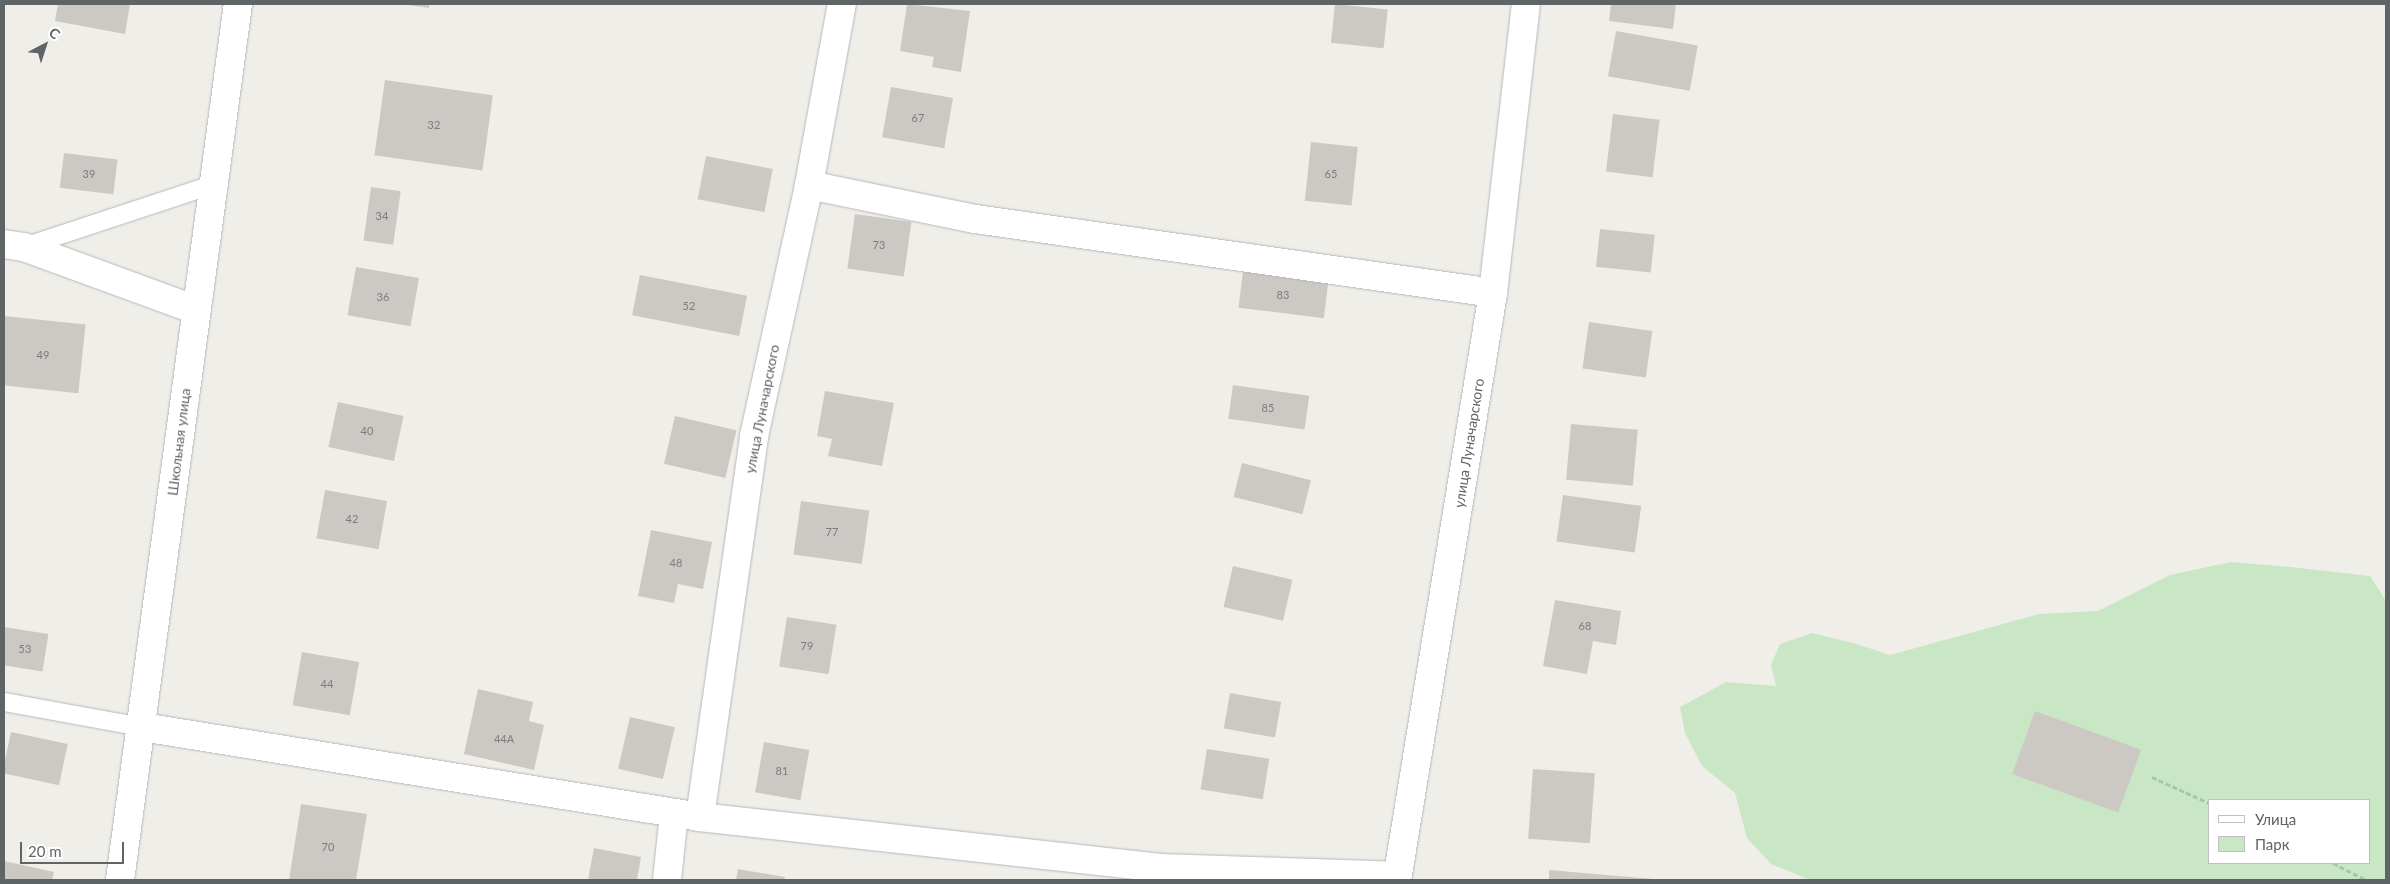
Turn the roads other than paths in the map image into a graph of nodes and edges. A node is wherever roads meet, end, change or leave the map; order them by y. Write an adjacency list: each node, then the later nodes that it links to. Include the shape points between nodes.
1 (238, 4): 4 (street, Школьная улица)
2 (842, 4): 5 (street, улица Луначарского)
3 (1526, 4): 7 (street, улица Луначарского)
4 (214, 184): 6 (lane); 8 (street, Школьная улица)
5 (809, 185): 7 (street, via 975,219); 11 (street, улица Луначарского, via 754,436)
6 (14, 245): 8 (street)
7 (1493, 293): 12 (street, улица Луначарского)
8 (196, 310): 10 (street, Школьная улица)
9 (4, 702): 10 (lane)
10 (142, 727): 11 (street); 13 (street, Школьная улица)
11 (687, 815): 12 (street, via 1160,868); 14 (street, улица Луначарского)
12 (1397, 878)
13 (120, 880)
14 (667, 880)

